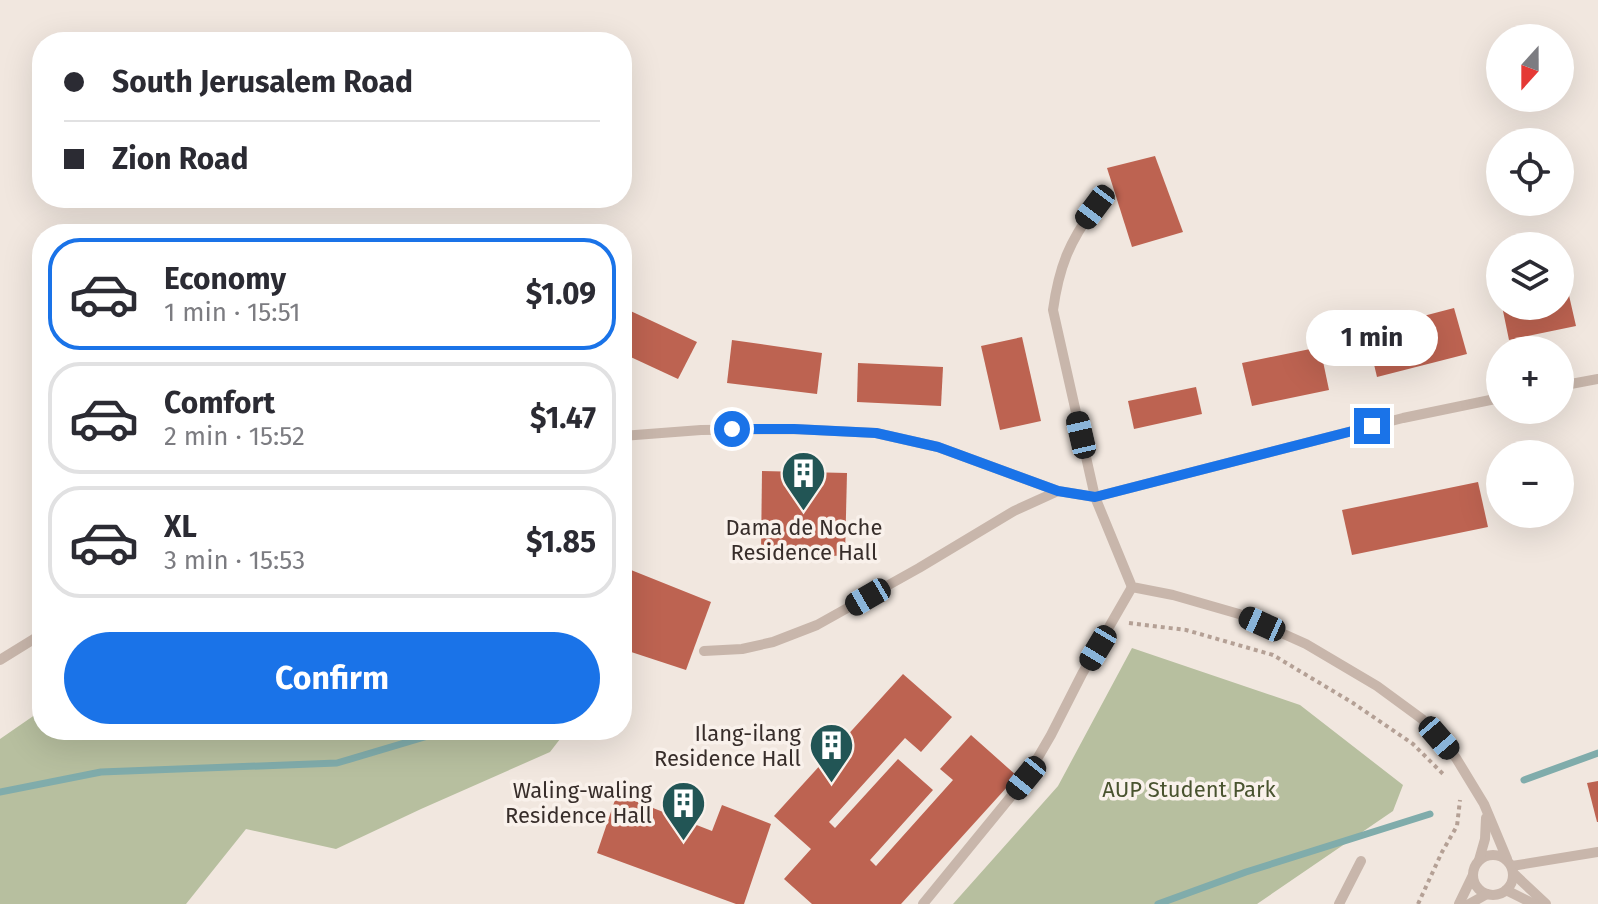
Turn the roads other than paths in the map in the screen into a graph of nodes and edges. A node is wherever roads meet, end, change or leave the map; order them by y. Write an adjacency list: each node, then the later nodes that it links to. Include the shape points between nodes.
1 (1095, 207): 7 (lane, via 1068,250 1053,310)
2 (1598, 379): 3 (lane)
3 (1574, 383)
4 (1486, 401): 7 (lane)
5 (632, 435): 6 (lane, via 747,429 876,433 938,447)
6 (1058, 491): 7 (lane); 10 (lane, via 817,625 742,649)
7 (1095, 497): 8 (lane)
8 (1132, 587): 12 (lane, via 1239,614 1306,644 1377,686 1422,719 1456,758); 20 (lane, via 1026,778)
9 (32, 640): 11 (lane)
10 (704, 651)
11 (0, 660)
12 (1484, 804): 14 (lane, via 1487,826); 16 (lane)
13 (1598, 852): 16 (lane)
14 (1479, 860): 16 (lane, via 1493,854); 17 (lane)
15 (1361, 861): 21 (lane)
16 (1510, 866): 18 (lane, via 1513,880); 25 (lane)
17 (1474, 873): 19 (lane, via 1474,881); 22 (lane)
18 (1506, 890): 19 (lane); 24 (lane)
19 (1487, 894): 23 (lane)
20 (923, 904)
21 (1339, 904)
22 (1459, 904)
23 (1469, 904)
24 (1534, 904)
25 (1546, 904)

